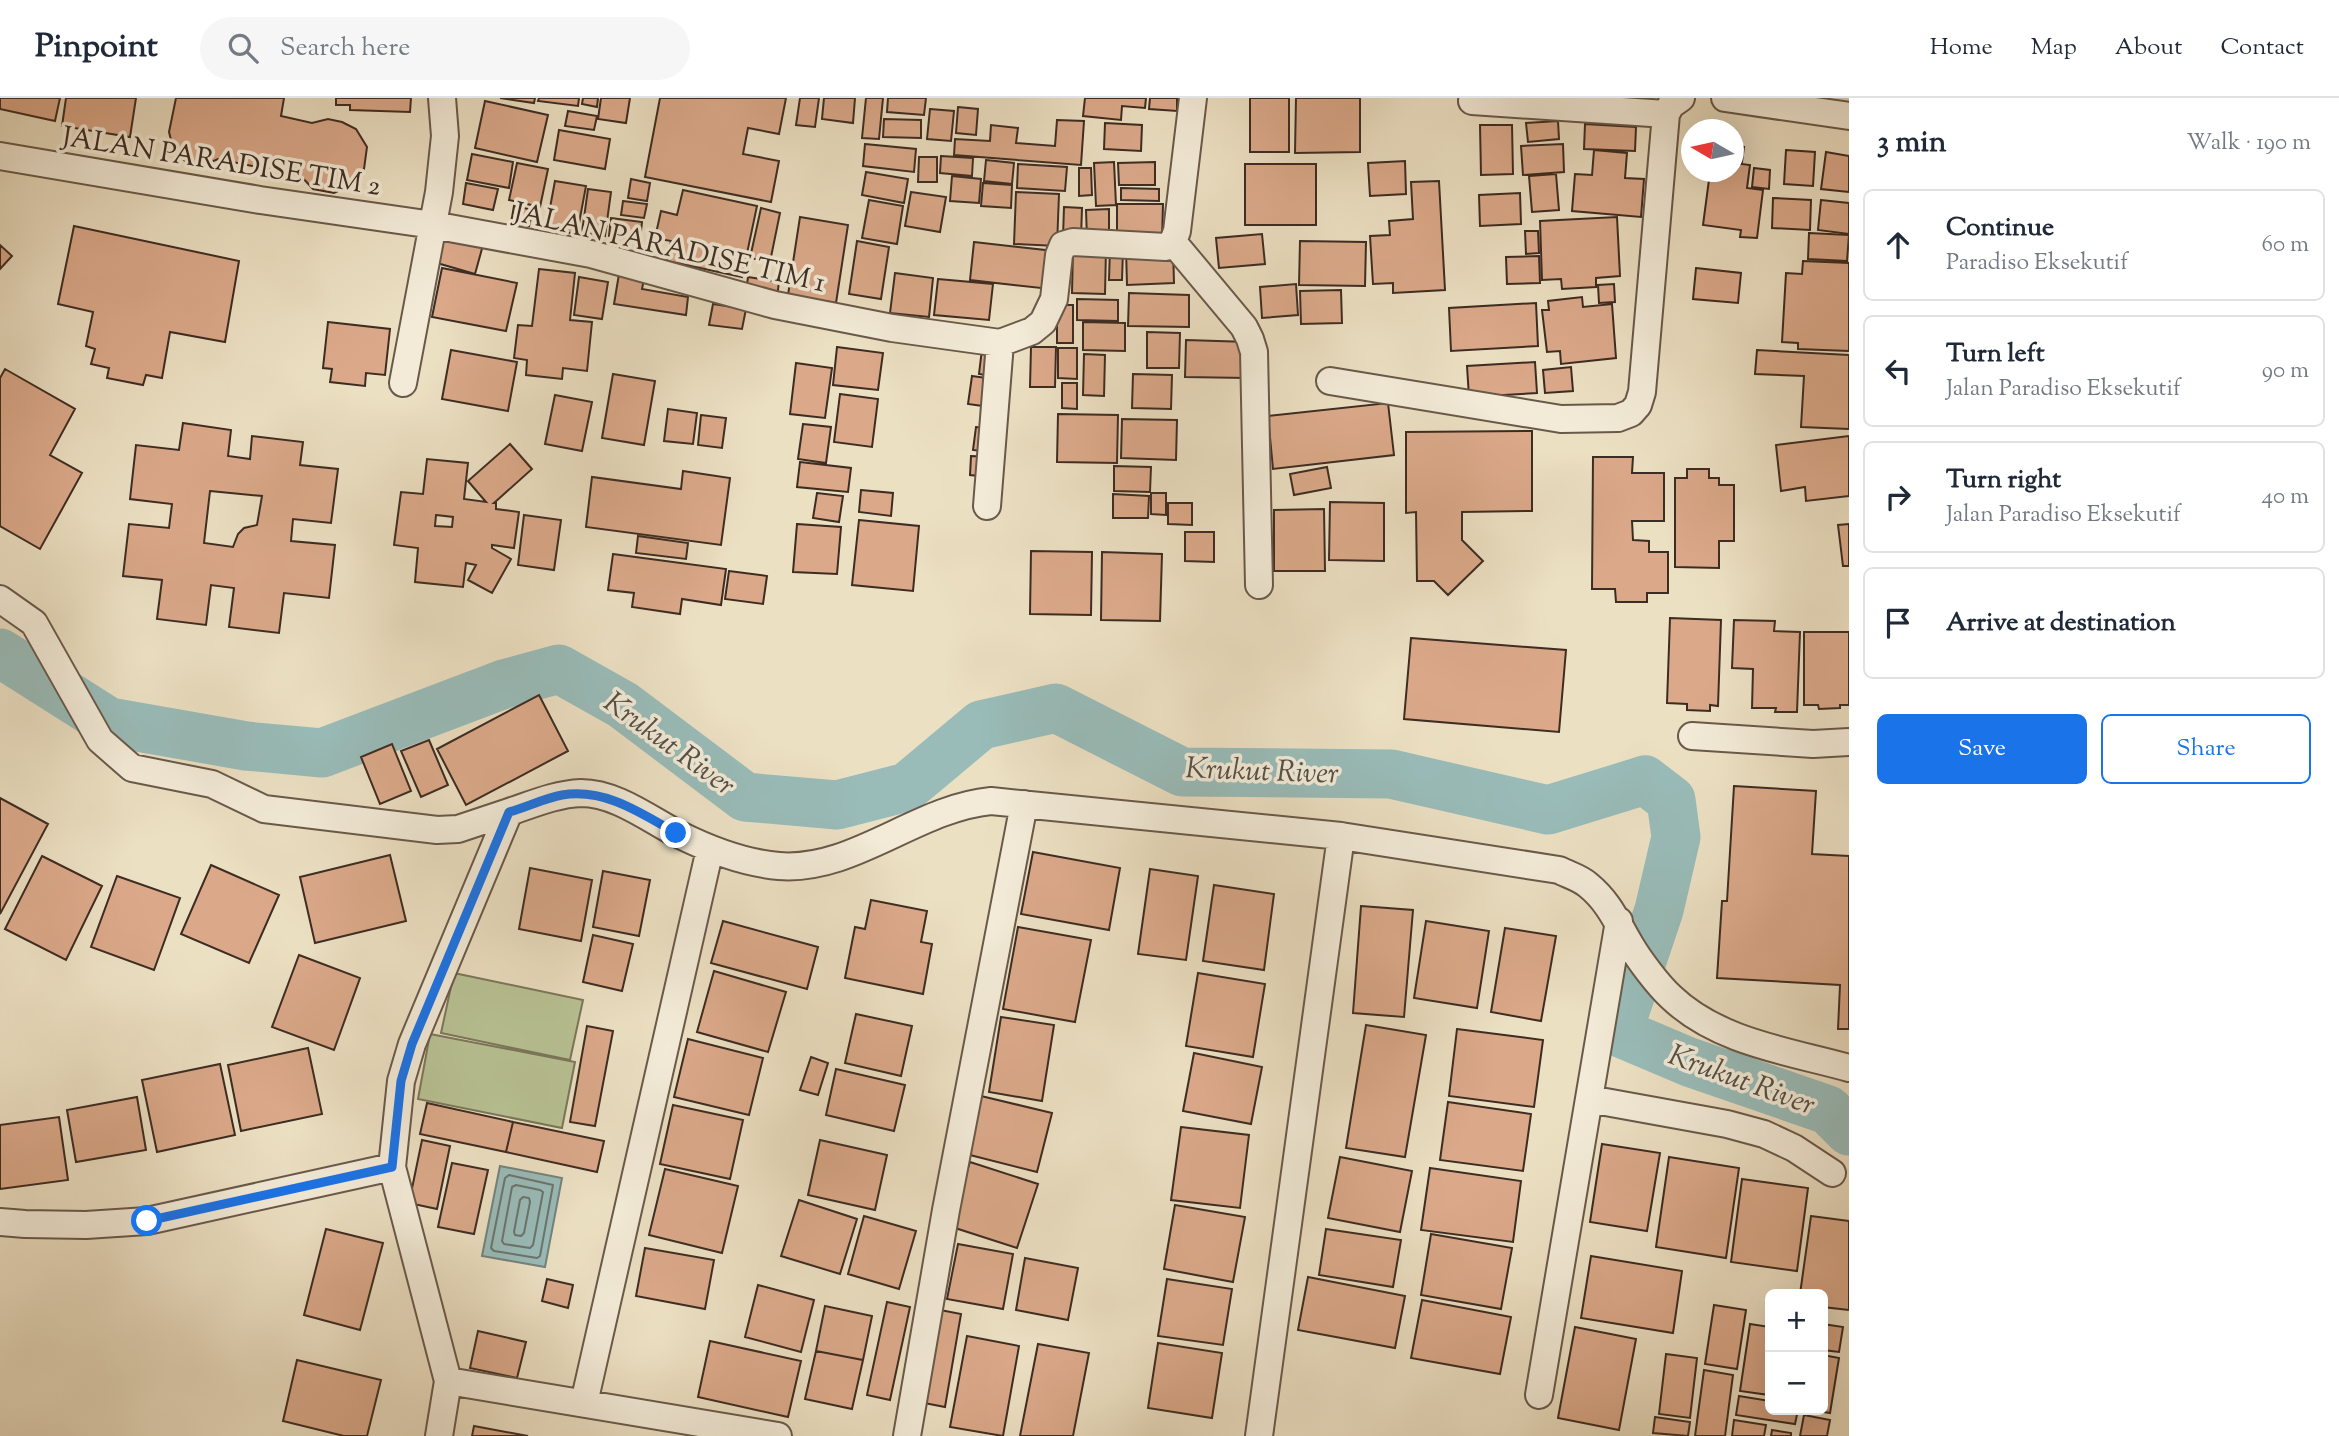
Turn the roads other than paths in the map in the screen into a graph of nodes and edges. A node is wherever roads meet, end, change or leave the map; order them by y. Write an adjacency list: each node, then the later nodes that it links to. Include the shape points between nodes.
1 (442, 98): 8 (street, via 445,136)
2 (1193, 98): 9 (street)
3 (1725, 98): 6 (street)
4 (1472, 101): 5 (street)
5 (1673, 106): 11 (street, via 1642,392 1631,413 1618,418 1561,419)
6 (1849, 116)
7 (0, 156): 8 (street, JALAN PARADISE TIM 2)
8 (433, 225): 10 (street, JALAN PARADISE TIM 1, via 591,254 756,301 892,328); 12 (street)
9 (1173, 242): 10 (street, via 1166,247 1063,245 1054,299 1044,322); 14 (street, via 1244,327 1254,352)
10 (1000, 343): 13 (street)
11 (1330, 381)
12 (403, 383)
13 (987, 506)
14 (1259, 585)
15 (0, 599): 19 (street, via 34,623 100,740 132,768 212,784 264,809 438,830 458,829)
16 (1692, 736): 17 (street)
17 (1849, 742)
18 (1024, 804): 20 (street); 21 (street, via 967,803 837,858 813,863 781,866); 33 (street)
19 (509, 812): 21 (street, via 560,795 584,793 633,809); 25 (street, via 412,1044 401,1081)
20 (1341, 836): 22 (street, via 1559,870 1586,882); 34 (street)
21 (710, 849): 30 (street)
22 (1619, 921): 23 (street, via 1631,946 1670,997 1706,1022 1729,1034); 24 (street)
23 (1849, 1068)
24 (1589, 1099): 26 (street, via 1764,1134); 29 (street)
25 (392, 1167): 27 (street, via 147,1221 86,1225); 28 (street)
26 (1832, 1173)
27 (0, 1222)
28 (448, 1381): 30 (street); 31 (street)
29 (1539, 1395)
30 (584, 1403): 32 (street)
31 (439, 1436)
32 (778, 1436)
33 (907, 1436)
34 (1259, 1436)

